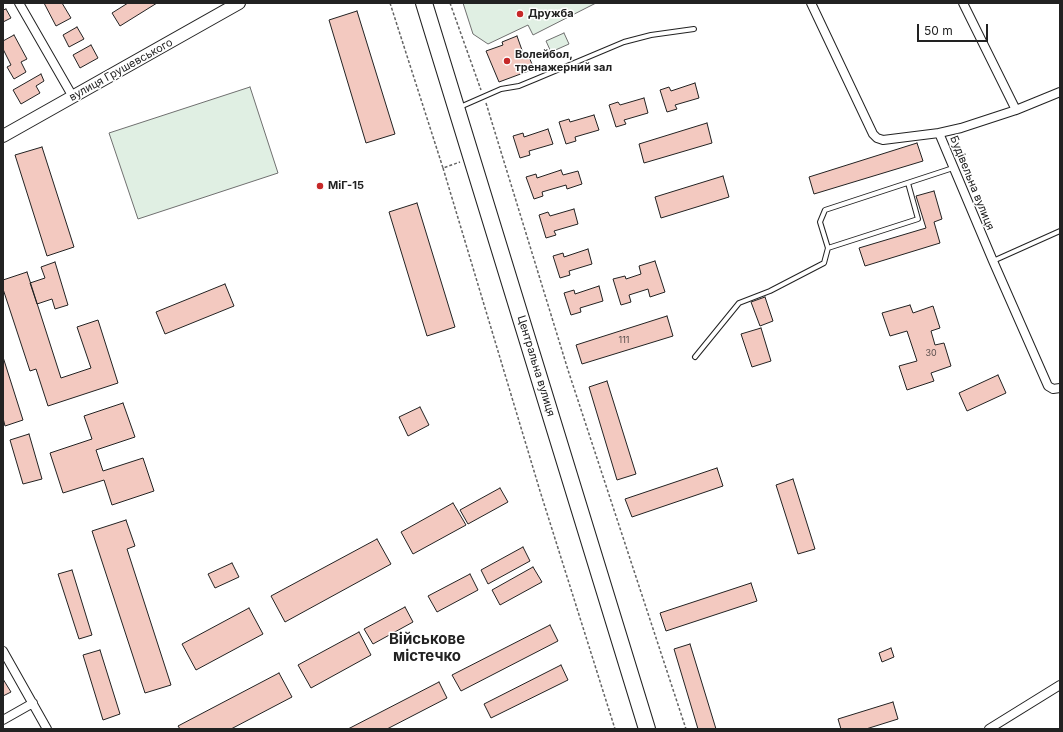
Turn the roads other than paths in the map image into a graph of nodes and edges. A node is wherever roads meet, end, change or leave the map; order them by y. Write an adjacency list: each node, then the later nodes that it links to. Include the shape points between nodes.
1 (19, 3): 8 (street)
2 (239, 3): 8 (street, вулиця Грушевського, via 224,9)
3 (424, 3): 9 (highway, Центральна вулиця)
4 (811, 3): 11 (street, Будівельна вулиця, via 873,134 883,140)
5 (963, 3): 10 (street)
6 (694, 29): 9 (lane, via 624,42 519,86 501,89)
7 (1060, 92): 10 (street)
8 (73, 97): 12 (street, вулиця Грушевського)
9 (457, 108): 25 (highway, Центральна вулиця)
10 (1016, 110): 11 (street)
11 (939, 133): 13 (street, Будівельна вулиця)
12 (3, 136)
13 (954, 168): 14 (lane); 17 (street, Будівельна вулиця)
14 (908, 183): 16 (lane, via 825,210 820,222); 16 (lane, via 918,219)
15 (1060, 231): 17 (lane)
16 (828, 248): 18 (lane, via 824,263 770,291 739,303)
17 (993, 261): 19 (street, Будівельна вулиця, via 1048,386 1052,389)
18 (695, 357)
19 (1060, 388)
20 (3, 650): 22 (street)
21 (1060, 686): 26 (street)
22 (33, 703): 23 (street); 24 (street)
23 (3, 720)
24 (47, 729)
25 (647, 729)
26 (988, 729)

